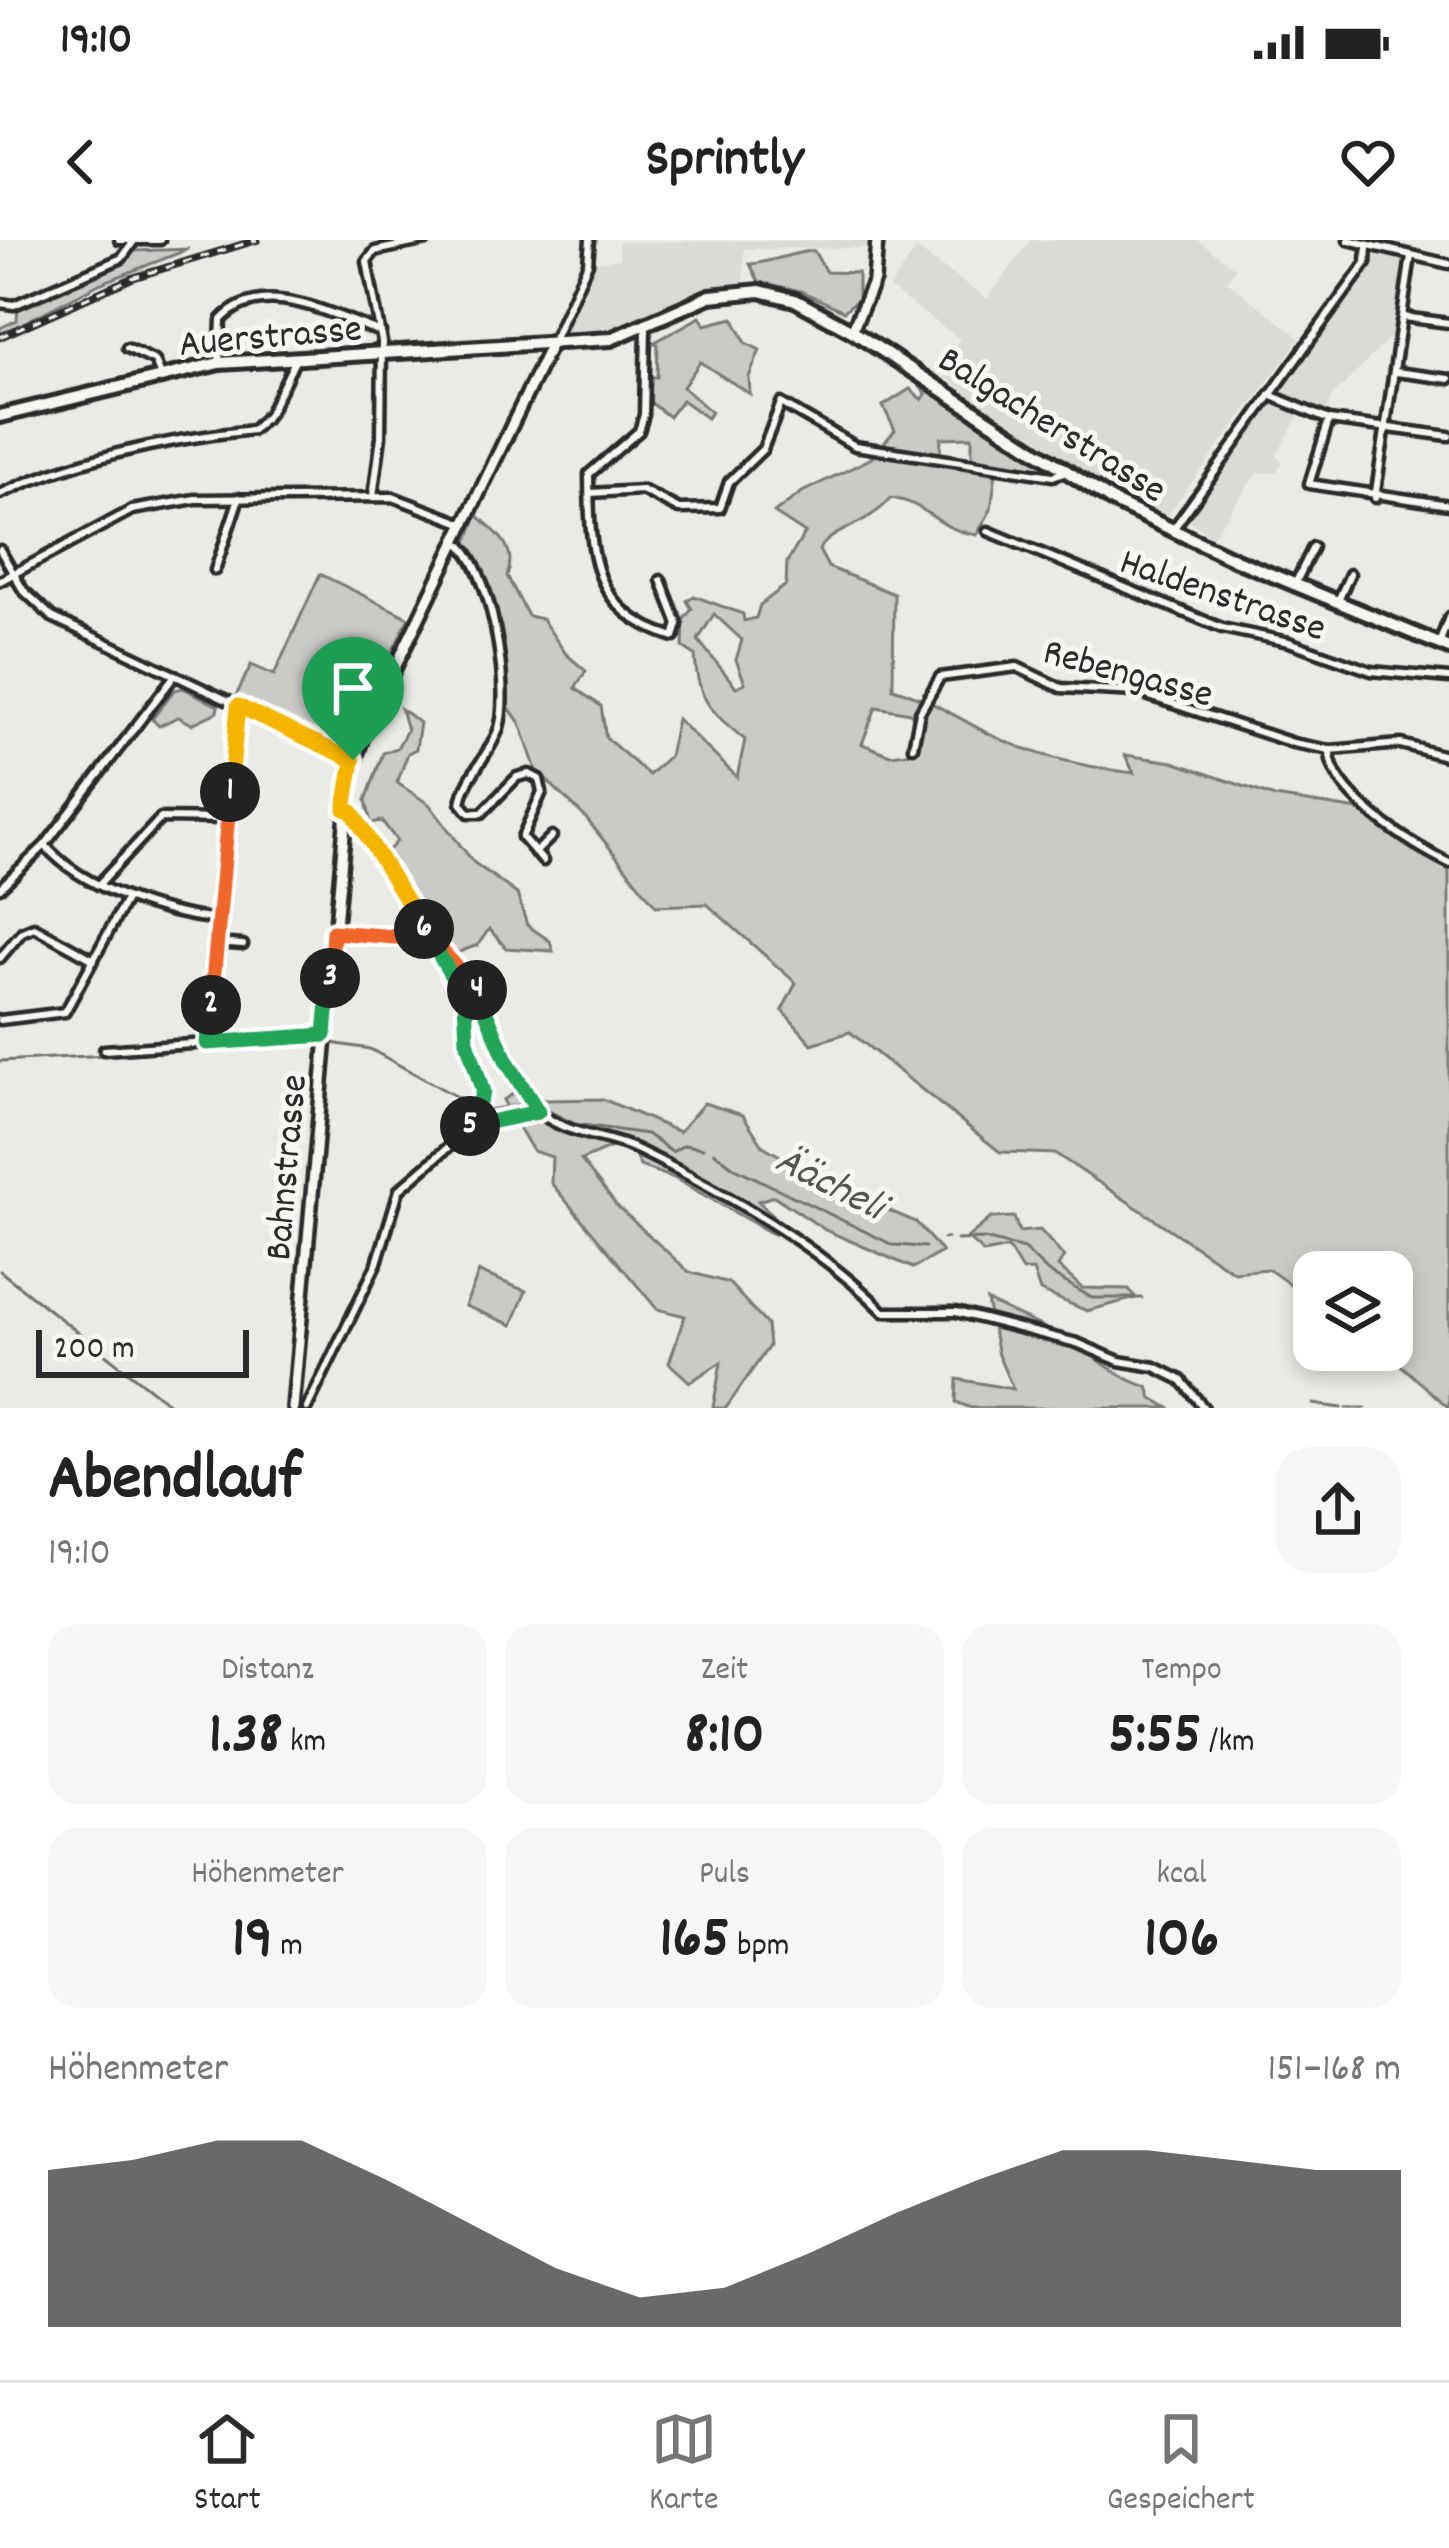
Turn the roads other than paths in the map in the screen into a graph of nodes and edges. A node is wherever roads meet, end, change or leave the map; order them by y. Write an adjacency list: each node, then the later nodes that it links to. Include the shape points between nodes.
1 (119, 240): 7 (street)
2 (160, 240): 7 (street)
3 (427, 240): 16 (street, via 375,251 367,261)
4 (590, 240): 17 (street, via 588,263)
5 (877, 240): 15 (main road, via 874,280)
6 (1348, 240): 8 (street)
7 (134, 242): 11 (street, via 122,258 14,305)
8 (1367, 246): 9 (street); 25 (street, via 1366,263)
9 (1411, 256): 10 (street); 12 (street)
10 (1449, 264)
11 (0, 303)
12 (1403, 317): 13 (street); 22 (street)
13 (1449, 323)
14 (646, 328): 15 (main road, Balgacherstrasse, via 710,296 744,290 795,300); 17 (main road, Balgacherstrasse); 31 (street, via 644,419 632,441 589,474)
15 (852, 331): 30 (main road, Balgacherstrasse)
16 (381, 332): 19 (street); 21 (street, via 293,302 249,301 220,320)
17 (551, 344): 19 (main road, Auerstrasse); 37 (main road, Bahnstrasse)
18 (128, 349): 23 (street, via 155,361)
19 (379, 354): 20 (main road, Auerstrasse); 33 (street)
20 (297, 357): 21 (main road, Auerstrasse); 32 (street, via 253,430 57,468)
21 (219, 363): 23 (main road, Auerstrasse)
22 (1396, 372): 24 (street); 28 (street)
23 (160, 373): 26 (main road, Auerstrasse)
24 (1449, 379)
25 (1270, 395): 27 (street); 39 (street)
26 (0, 416)
27 (1329, 420): 28 (street); 35 (street, via 1309,484)
28 (1388, 428): 29 (street); 35 (street)
29 (1449, 436)
30 (1064, 472): 31 (street, via 855,446 781,403 763,449 729,482 719,508 679,509 642,490); 39 (main road, Balgacherstrasse)
31 (590, 493): 46 (street, via 592,554 610,601 674,637 678,624)
32 (0, 494)
33 (373, 497): 34 (street); 37 (street, via 418,504)
34 (238, 498): 43 (street); 44 (street, via 132,510)
35 (1375, 498): 36 (street)
36 (1449, 505)
37 (464, 524): 40 (main road, Bahnstrasse)
38 (988, 531): 53 (street, Haldenstrasse, via 1222,628 1371,670)
39 (1172, 531): 48 (main road, Balgacherstrasse)
40 (456, 542): 58 (main road, Bahnstrasse); 63 (street, via 484,581 502,698 496,736 461,803 482,813 517,777 539,779 542,792 522,837)
41 (1313, 547): 48 (street)
42 (0, 550): 44 (street)
43 (215, 570)
44 (13, 574): 47 (street); 52 (street, via 52,617)
45 (1350, 574): 49 (street)
46 (661, 580)
47 (0, 581)
48 (1295, 586): 49 (main road, Balgacherstrasse)
49 (1337, 603): 51 (main road, Balgacherstrasse)
50 (1449, 617): 51 (street)
51 (1444, 646)
52 (175, 676): 54 (street); 62 (street)
53 (1449, 677)
54 (238, 706): 58 (street); 60 (street)
55 (913, 747): 56 (street, Rebengasse, via 940,676 1017,667 1061,688 1137,692 1250,733)
56 (1330, 750): 57 (street, Rebengasse, via 1401,744); 65 (street, via 1336,775 1382,823)
57 (1449, 757)
58 (353, 760): 59 (main road, Bahnstrasse)
59 (345, 809): 70 (main road, Bahnstrasse); 71 (street)
60 (227, 819): 66 (street, via 161,818); 69 (street)
61 (551, 836): 63 (street)
62 (45, 845): 66 (street); 67 (street)
63 (535, 853): 64 (street)
64 (543, 861)
65 (1449, 863)
66 (100, 883): 68 (street)
67 (0, 888)
68 (127, 898): 69 (street); 76 (street)
69 (218, 920): 72 (street)
70 (333, 932): 71 (street); 78 (main road, Bahnstrasse)
71 (432, 940): 74 (street)
72 (216, 943): 73 (street); 79 (street)
73 (243, 945)
74 (442, 954): 81 (street, via 484,999 506,1060); 82 (street, via 465,999 467,1041 483,1092)
75 (0, 958): 76 (street, via 34,927)
76 (94, 960): 77 (street, via 61,1015)
77 (0, 1020)
78 (325, 1035): 79 (street); 83 (main road, Bahnstrasse)
79 (207, 1043): 80 (street)
80 (104, 1050)
81 (538, 1112): 82 (street); 85 (street, via 643,1153 782,1232 884,1312 956,1312 1156,1366)
82 (469, 1129): 84 (street, via 399,1190 377,1263)
83 (293, 1408)
84 (307, 1408)
85 (1204, 1408)

